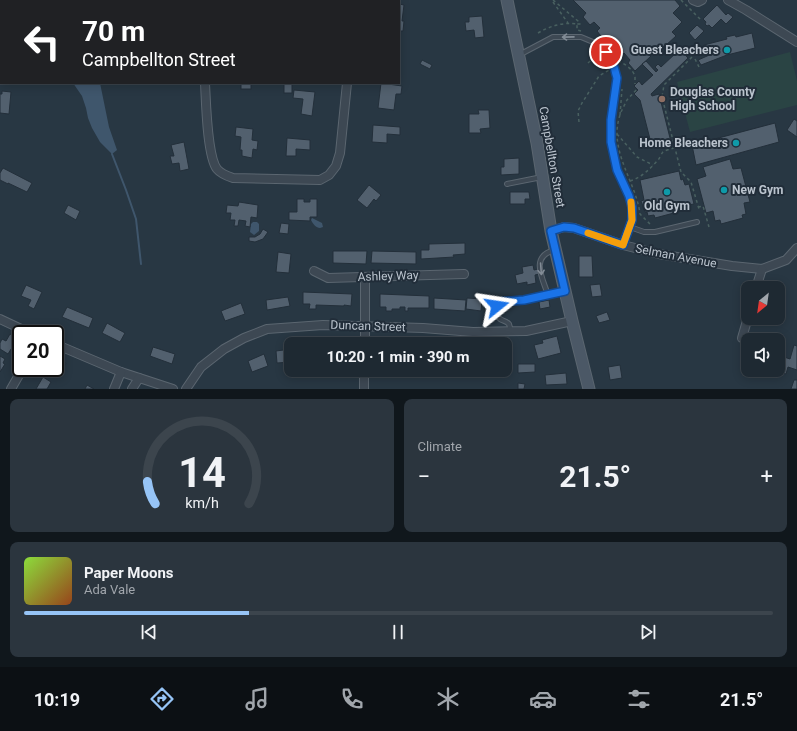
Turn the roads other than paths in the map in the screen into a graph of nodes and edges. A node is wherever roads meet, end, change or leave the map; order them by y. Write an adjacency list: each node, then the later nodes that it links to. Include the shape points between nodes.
1 (507, 0): 6 (main road, Campbellton Street)
2 (693, 0): 3 (street)
3 (702, 0)
4 (728, 0): 5 (street)
5 (797, 42)
6 (519, 56): 9 (main road, Campbellton Street); 12 (lane, one-way to 6, via 631,202 617,170 611,142 611,120 617,78 606,52 581,37 553,37)
7 (205, 84): 8 (street, via 211,156 223,175 233,178 320,180 329,175 336,166)
8 (347, 84)
9 (542, 176): 10 (lane); 13 (main road, Campbellton Street)
10 (507, 184)
11 (697, 222): 12 (lane, via 654,232 644,232)
12 (630, 226): 14 (lane)
13 (551, 231): 14 (street, Selman Avenue, via 564,227 574,228); 16 (main road, Campbellton Street)
14 (623, 245): 17 (street, Selman Avenue, via 658,254)
15 (797, 248): 17 (street, Selman Avenue, via 786,260)
16 (556, 250): 22 (main road, Campbellton Street); 23 (lane, one-way to 23, via 549,252 540,261 539,271)
17 (762, 269): 21 (street)
18 (314, 271): 20 (street, Ashley Way, via 328,278)
19 (464, 274): 20 (street, Ashley Way)
20 (365, 277): 27 (street)
21 (758, 281)
22 (565, 291): 23 (lane); 25 (main road, Campbellton Street)
23 (548, 295): 28 (lane, via 499,302 496,312 500,319 509,324)
24 (0, 318): 26 (street)
25 (572, 321): 28 (street, Duncan Street, via 526,331); 41 (main road, Campbellton Street)
26 (14, 325)
27 (366, 327): 28 (street, Duncan Street, via 472,332); 29 (street); 39 (street, Duncan Street, via 323,325 267,329 224,349 201,367)
28 (510, 331)
29 (365, 337)
30 (64, 348): 31 (street)
31 (121, 372): 34 (street); 36 (street)
32 (18, 377): 35 (street)
33 (364, 377): 40 (street)
34 (139, 378): 37 (street); 38 (street)
35 (11, 389)
36 (114, 389)
37 (132, 389)
38 (173, 389)
39 (186, 389)
40 (364, 389)
41 (589, 389)

